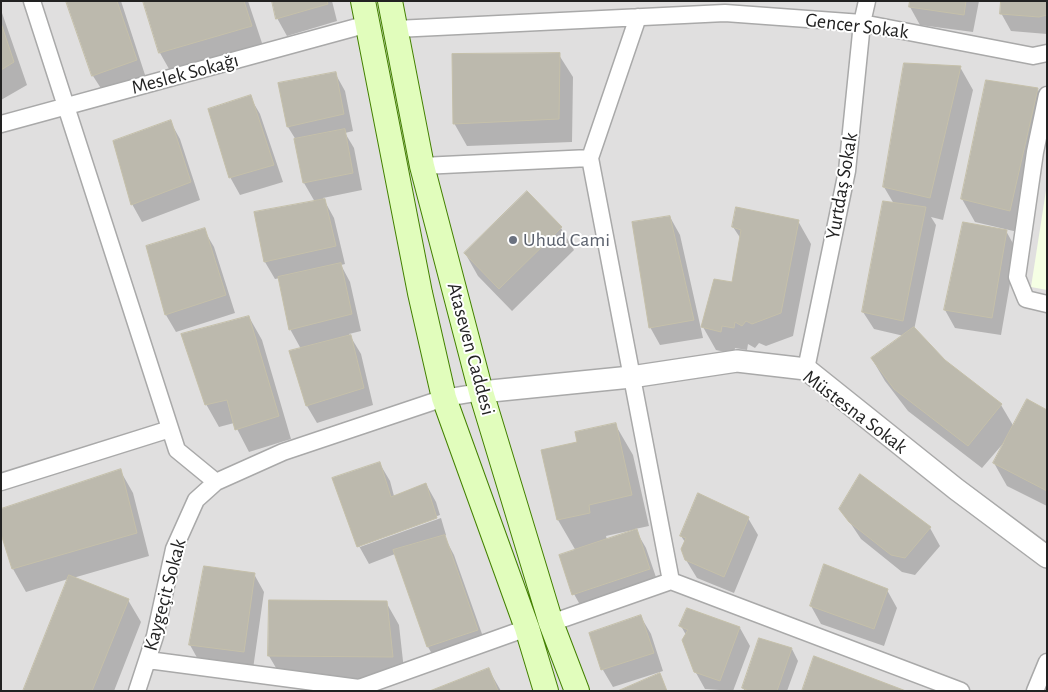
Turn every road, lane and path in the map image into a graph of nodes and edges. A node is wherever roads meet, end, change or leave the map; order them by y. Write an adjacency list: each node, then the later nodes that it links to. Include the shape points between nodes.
1 (32, 1): 10 (street)
2 (390, 1): 7 (main road, Ataseven Caddesi)
3 (867, 1): 6 (street, Yurtdaş Sokak)
4 (366, 12): 10 (street, Meslek Sokağı); 18 (main road, Ataseven Caddesi, via 420,293)
5 (638, 17): 6 (street, Gencer Sokak, via 725,13); 7 (street, Gencer Sokak); 12 (street)
6 (862, 24): 8 (street, Gencer Sokak, via 1033,56); 15 (street, Yurtdaş Sokak, via 847,171)
7 (396, 29): 13 (main road, Ataseven Caddesi)
8 (1047, 53)
9 (1047, 95): 14 (street, via 1017,277 1026,299)
10 (66, 107): 11 (street, Meslek Sokağı); 19 (street)
11 (1, 124)
12 (590, 158): 13 (street); 16 (street)
13 (422, 166): 17 (main road, Ataseven Caddesi)
14 (1047, 304)
15 (806, 369): 16 (street, Müstesna Sokak, via 737,361); 22 (street, Müstesna Sokak)
16 (632, 377): 17 (street, Müstesna Sokak); 23 (street)
17 (481, 392): 18 (street); 24 (main road, Ataseven Caddesi)
18 (444, 398): 21 (street, via 282,452); 25 (main road, Ataseven Caddesi)
19 (170, 429): 20 (street); 21 (street, via 177,450)
20 (1, 482)
21 (216, 482): 26 (street, Kaygeçit Sokak, via 196,500 174,549)
22 (1047, 557)
23 (671, 581): 24 (street); 31 (street)
24 (551, 623): 30 (main road, Ataseven Caddesi)
25 (527, 628): 26 (street, via 359,688); 29 (main road, Ataseven Caddesi)
26 (148, 660): 28 (street, Kaygeçit Sokak)
27 (1047, 662): 32 (street)
28 (137, 691)
29 (546, 691)
30 (577, 691)
31 (960, 691)
32 (1035, 691)

